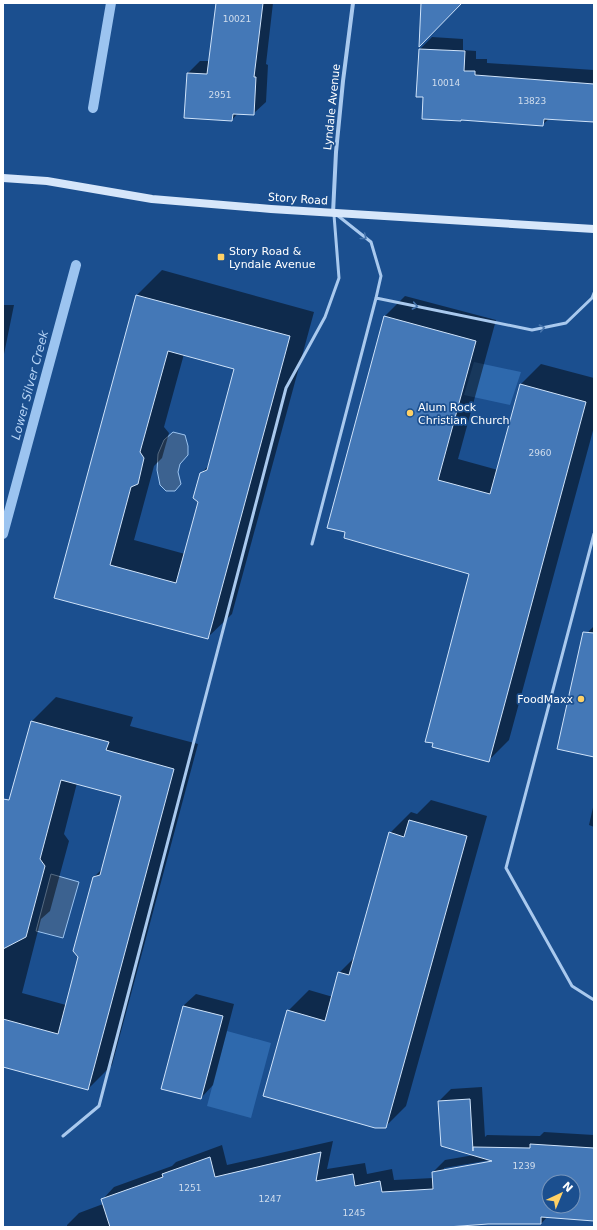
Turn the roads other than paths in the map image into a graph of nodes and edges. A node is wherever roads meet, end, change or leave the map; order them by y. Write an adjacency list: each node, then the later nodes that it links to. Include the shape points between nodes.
1 (353, 3): 3 (street, Lyndale Avenue, via 336,152)
2 (3, 178): 3 (main road, Story Road, via 47,181 148,199)
3 (334, 213): 4 (main road, Story Road); 6 (lane, one-way to 6, via 371,242 380,276); 10 (lane, via 339,278 325,317 286,388 99,1106)
4 (594, 229)
5 (594, 293): 6 (lane, one-way to 5, via 532,330 566,323)
6 (376, 298): 8 (lane)
7 (594, 534): 9 (lane, via 506,868 572,986)
8 (312, 544)
9 (594, 1000)
10 (63, 1136)

